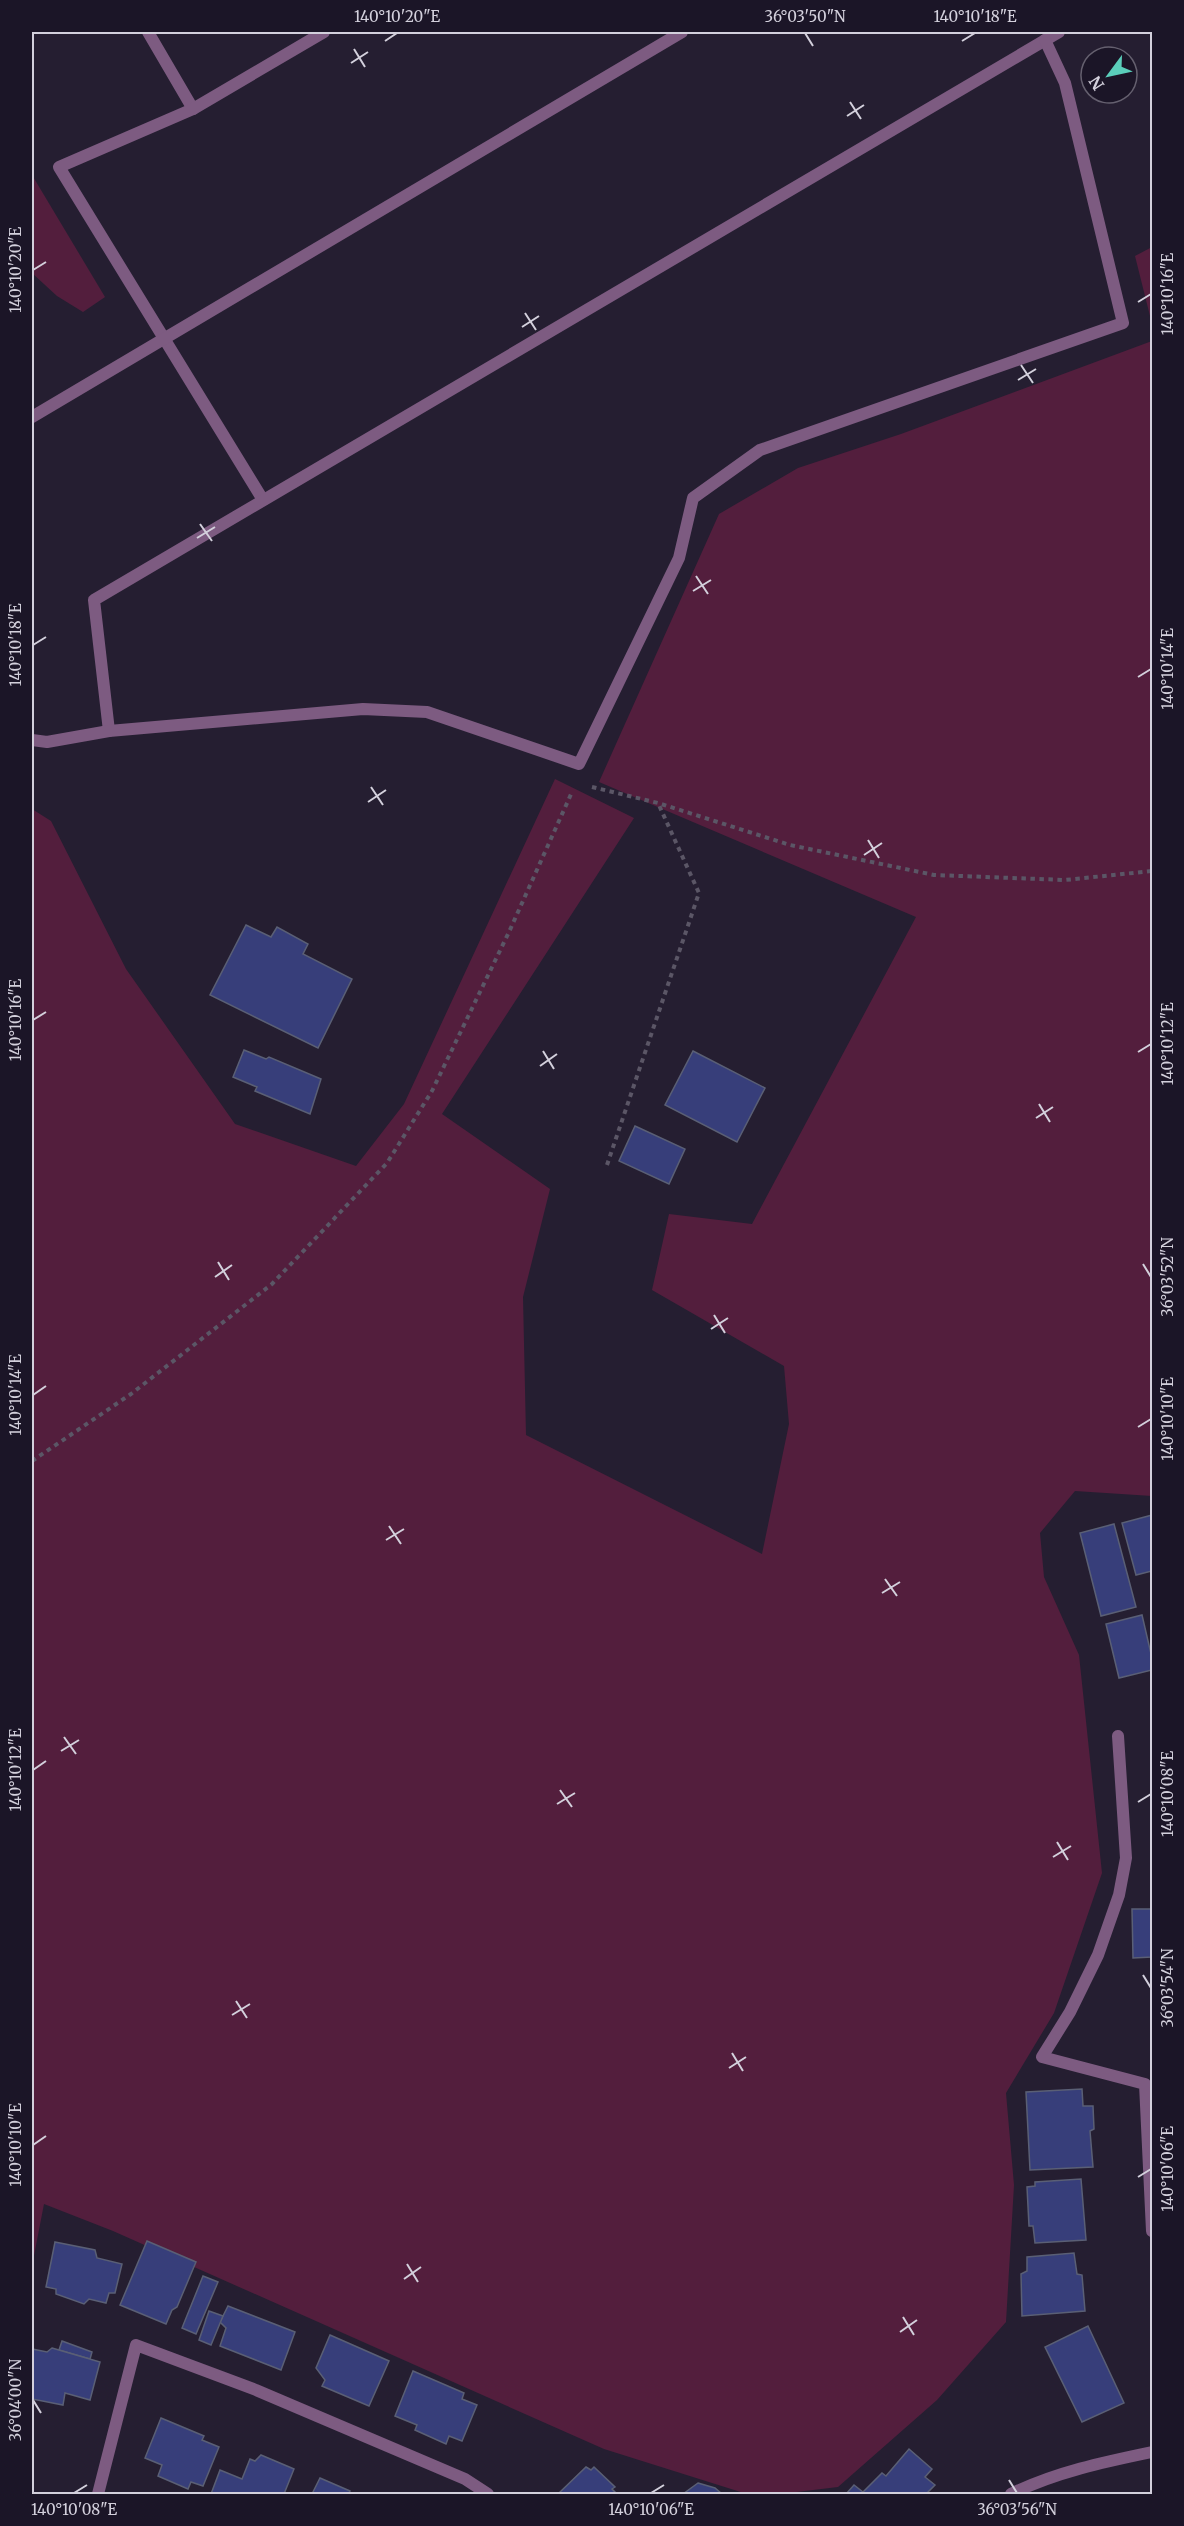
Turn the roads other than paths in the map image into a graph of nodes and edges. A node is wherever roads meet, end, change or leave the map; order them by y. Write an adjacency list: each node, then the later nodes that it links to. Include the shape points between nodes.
1 (148, 32): 6 (street)
2 (324, 32): 6 (street)
3 (682, 32): 7 (street)
4 (1059, 32): 5 (street)
5 (1046, 40): 9 (street); 10 (street, via 1065,83 1123,323 760,450 693,498 679,558 579,770 427,712 363,709)
6 (194, 109): 7 (street, via 59,167)
7 (164, 340): 8 (street); 9 (street)
8 (32, 417)
9 (263, 500): 10 (street, via 94,600)
10 (109, 731): 11 (street, via 47,742)
11 (32, 740)
12 (1118, 1736): 13 (street, via 1126,1858 1119,1895 1098,1955 1042,2057 1145,2085)
13 (1152, 2231)
14 (1152, 2452): 17 (street, via 1091,2464)
15 (98, 2494): 16 (street, via 136,2345 465,2479)
16 (488, 2494)
17 (1011, 2494)

